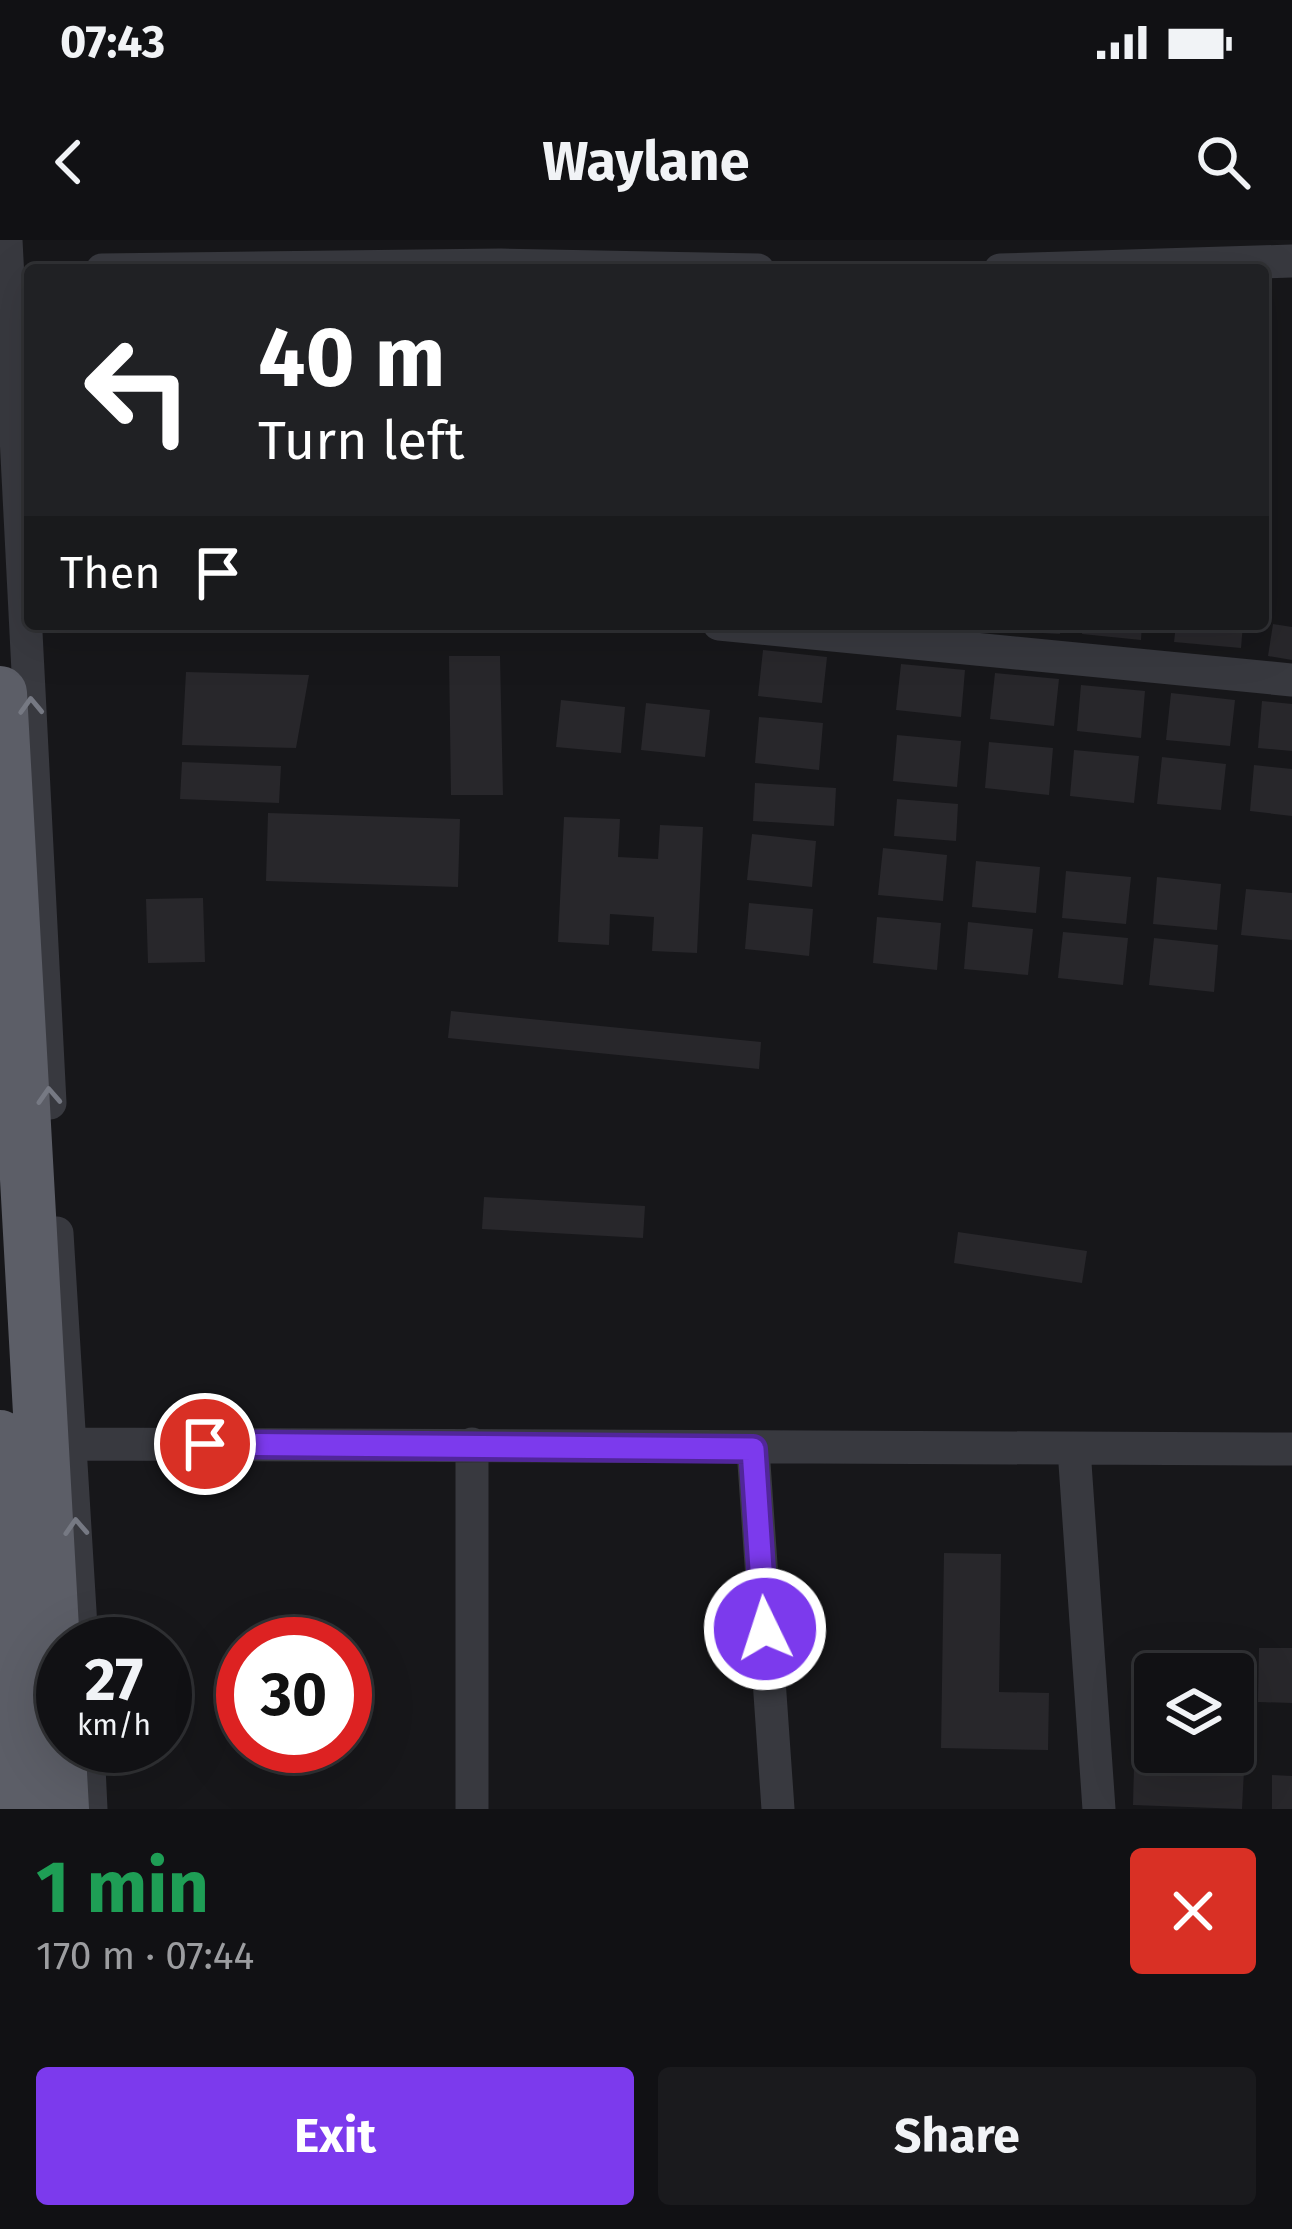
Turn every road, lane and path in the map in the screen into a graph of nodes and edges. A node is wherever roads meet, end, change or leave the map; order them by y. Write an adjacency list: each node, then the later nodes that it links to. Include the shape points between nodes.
1 (363, 252): 4 (street); 5 (street)
2 (14, 261): 7 (street)
3 (1292, 261): 6 (street)
4 (189, 264)
5 (626, 264)
6 (1195, 264)
7 (24, 480)
8 (31, 630): 13 (street, one-way to 8)
9 (780, 630): 10 (street)
10 (1292, 680)
11 (0, 693): 21 (highway)
12 (0, 1438): 20 (highway)
13 (72, 1444): 14 (street); 18 (street, one-way to 13)
14 (472, 1444): 16 (street); 23 (street)
15 (1074, 1448): 16 (street); 17 (street); 25 (street)
16 (753, 1449): 24 (street)
17 (1292, 1449)
18 (81, 1617)
19 (89, 1773): 22 (street)
20 (22, 1809)
21 (62, 1809)
22 (91, 1809)
23 (472, 1809)
24 (778, 1809)
25 (1099, 1809)

